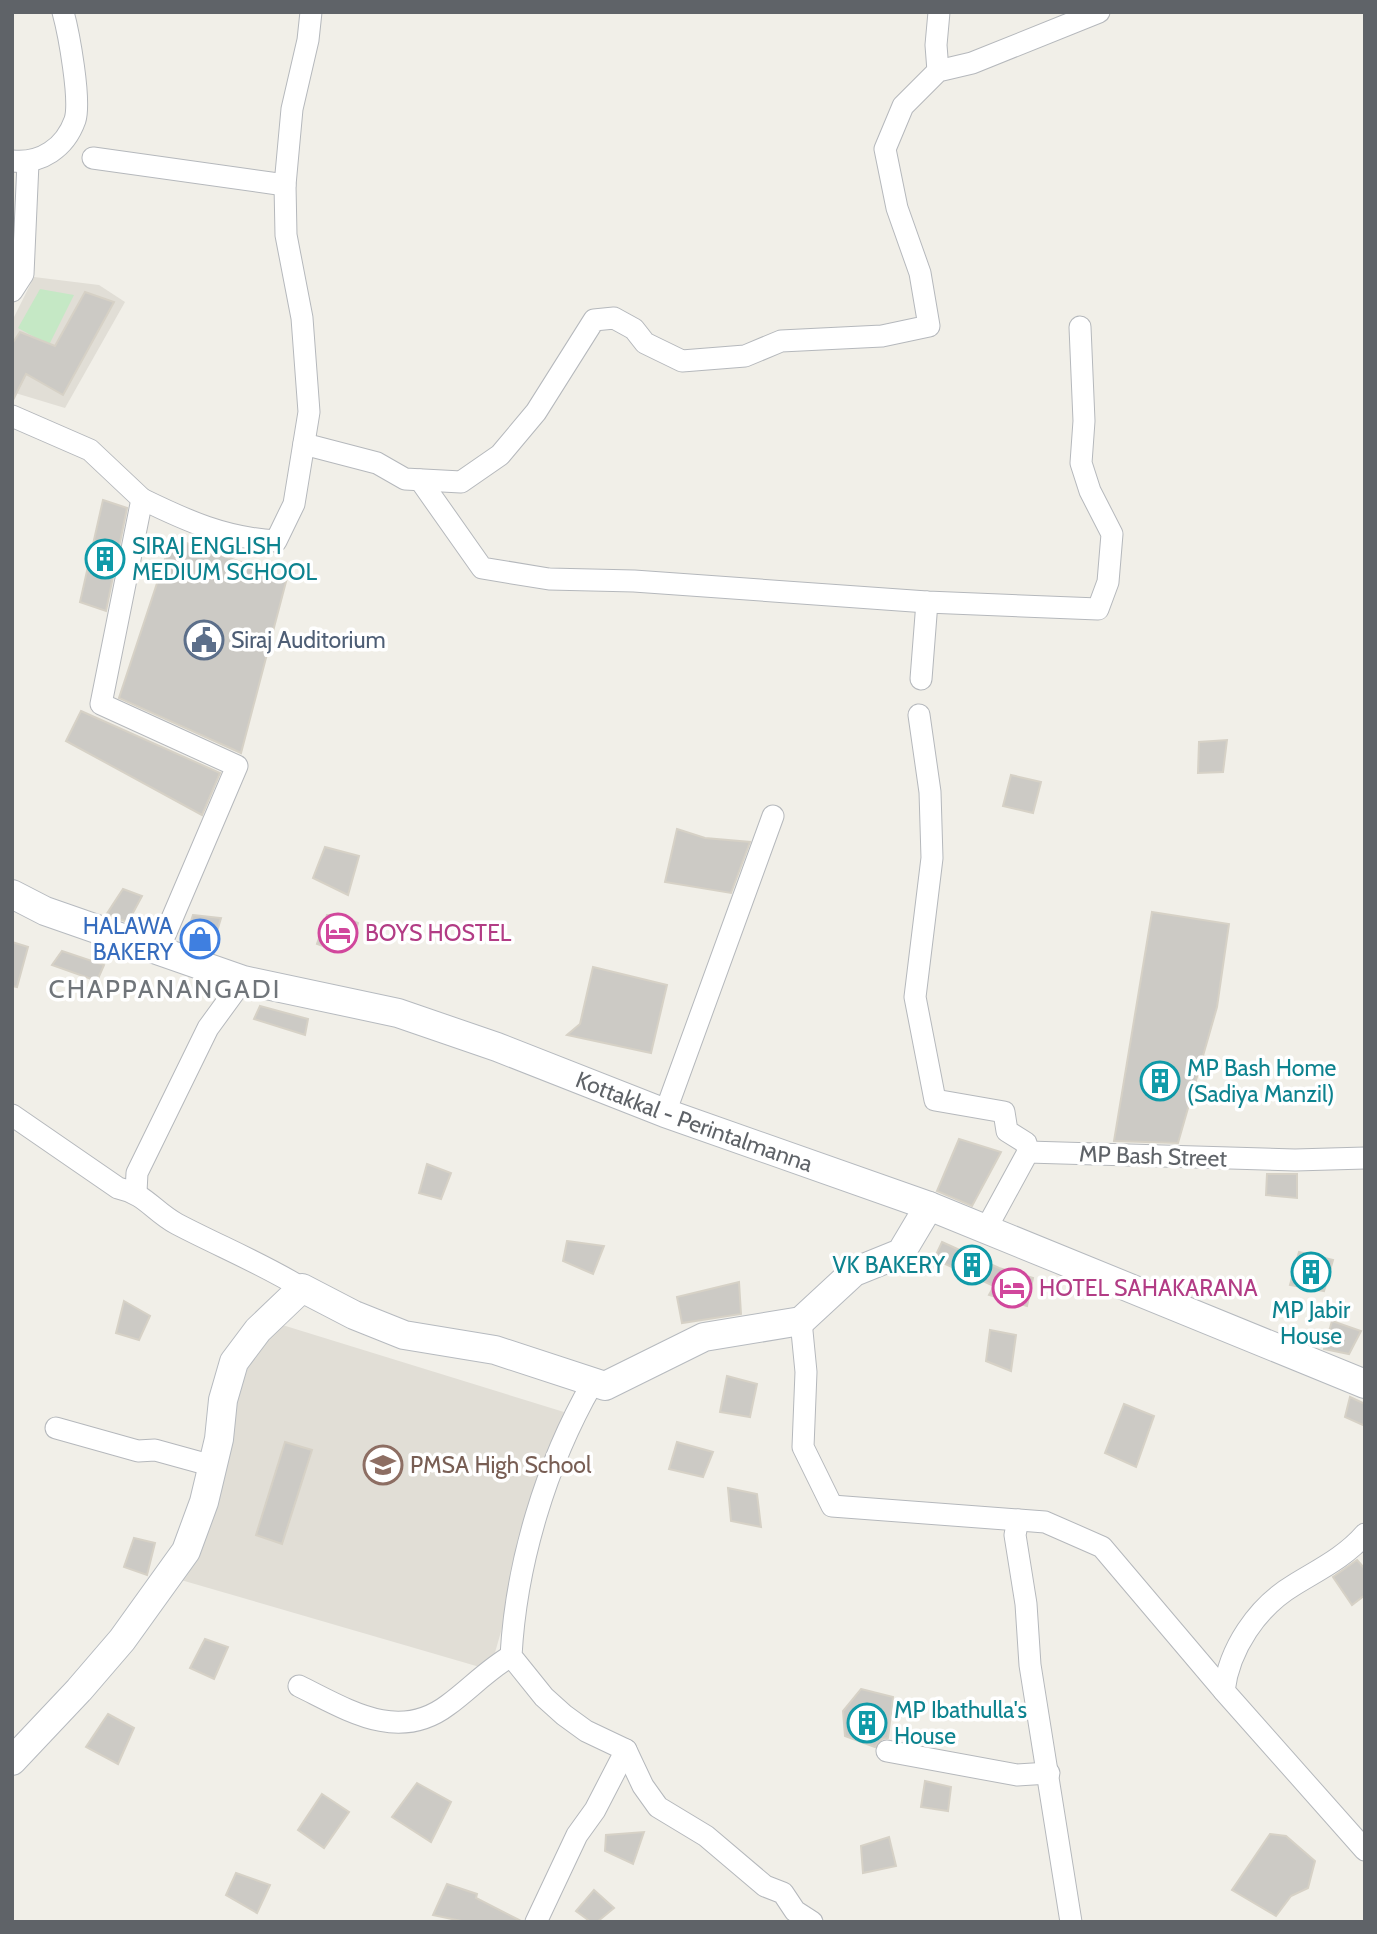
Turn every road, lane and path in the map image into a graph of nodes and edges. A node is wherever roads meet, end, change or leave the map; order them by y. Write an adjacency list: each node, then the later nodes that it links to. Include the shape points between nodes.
1 (63, 12): 7 (street, via 75,81 75,120 55,151)
2 (310, 12): 8 (street, via 292,109)
3 (939, 12): 5 (street)
4 (1099, 12): 5 (street, via 972,63)
5 (938, 71): 13 (street, via 903,106 885,149 897,208 920,273 929,326 882,336 781,341 745,356 682,361 645,343 634,329 614,318 594,320 549,394 500,455 461,482)
6 (93, 158): 8 (street)
7 (20, 162): 9 (street, via 23,274)
8 (285, 185): 12 (street, via 286,235 302,318 309,412)
9 (12, 291)
10 (1080, 327): 15 (street, via 1081,463 1112,534 1108,582 1098,609)
11 (12, 416): 14 (street, via 90,450)
12 (304, 444): 13 (street); 14 (street, via 294,504 276,541 240,539 184,520)
13 (420, 480): 15 (street, via 482,568 549,579 634,580)
14 (142, 499): 20 (street, via 101,704 237,766)
15 (927, 602): 16 (street)
16 (921, 679)
17 (919, 715): 24 (street, via 930,792 932,858 915,997 935,1100 1004,1112 1007,1131 1026,1143)
18 (773, 816): 22 (street)
19 (12, 894): 20 (main road, Kottakkal - Perintalmanna, via 45,911)
20 (159, 950): 21 (main road, Kottakkal - Perintalmanna)
21 (243, 980): 22 (main road, Kottakkal - Perintalmanna, via 398,1013); 26 (street, via 208,1028 137,1173)
22 (665, 1112): 27 (main road, Kottakkal - Perintalmanna)
23 (12, 1115): 26 (street, via 118,1188)
24 (1028, 1152): 25 (street, MP Bash Street); 28 (street)
25 (1365, 1158)
26 (136, 1192): 29 (street, via 174,1222 252,1258)
27 (929, 1206): 28 (main road, Kottakkal - Perintalmanna); 30 (main road, via 901,1253 854,1272)
28 (986, 1229): 32 (main road, Kottakkal - Perintalmanna)
29 (302, 1288): 31 (main road, via 404,1335 495,1350); 34 (main road, via 258,1330 234,1362)
30 (801, 1321): 31 (main road, via 704,1338 606,1387); 35 (street, via 806,1372 803,1447 832,1506)
31 (592, 1384): 37 (street, via 575,1413 534,1520 514,1607)
32 (1365, 1384)
33 (56, 1427): 34 (street, via 138,1451 155,1450)
34 (213, 1466): 42 (main road, via 204,1502 179,1562 88,1680)
35 (1018, 1520): 39 (street, via 1045,1522 1102,1547); 43 (street, via 1015,1535 1030,1665)
36 (1365, 1534): 39 (street, via 1339,1559 1272,1600 1227,1667)
37 (511, 1656): 38 (street, via 492,1666 439,1712 406,1724 362,1717); 40 (street, via 564,1715)
38 (299, 1686)
39 (1224, 1691): 44 (street)
40 (626, 1750): 45 (street, via 577,1835); 46 (street, via 658,1807 706,1836 765,1886 783,1893 795,1910)
41 (887, 1751): 43 (street, via 989,1771)
42 (12, 1761)
43 (1049, 1773): 47 (street)
44 (1365, 1850)
45 (536, 1922)
46 (813, 1922)
47 (1071, 1922)

